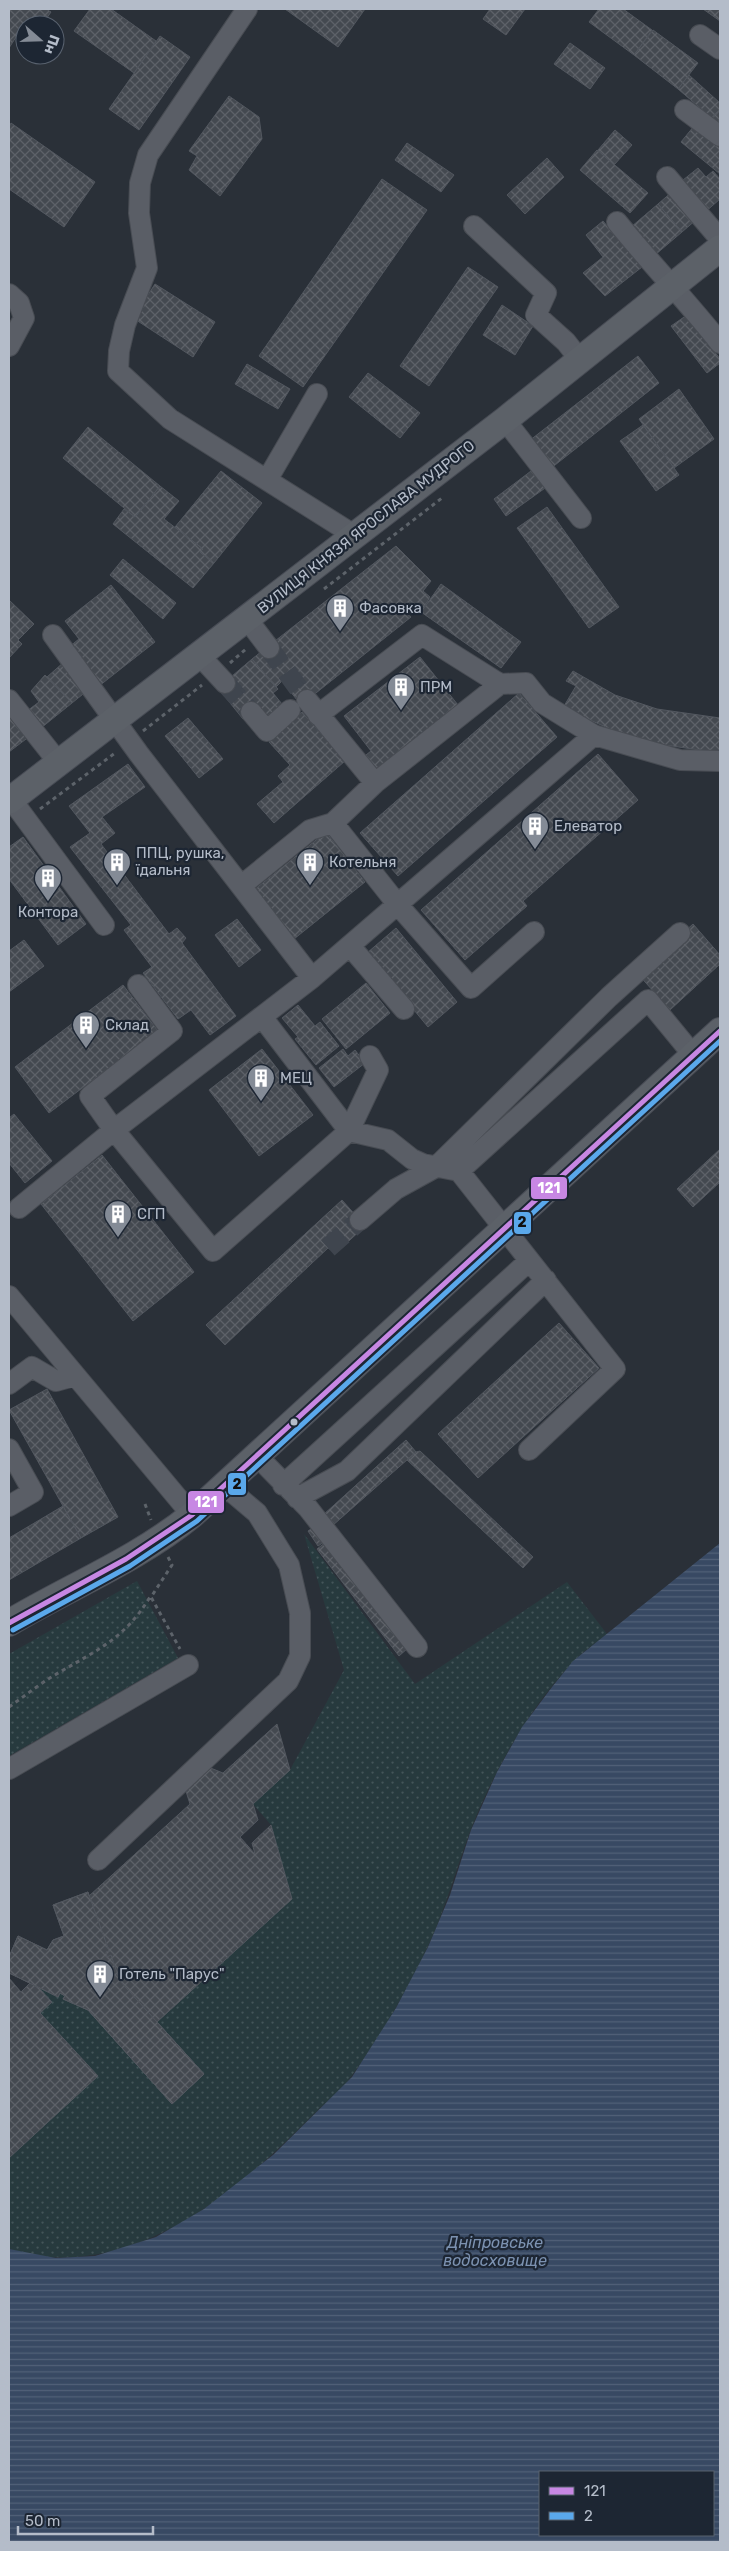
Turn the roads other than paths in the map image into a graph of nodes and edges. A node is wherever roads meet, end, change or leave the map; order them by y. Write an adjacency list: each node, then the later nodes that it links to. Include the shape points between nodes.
1 (247, 9): 18 (street, via 148,155 140,183 139,213 147,268 126,325 118,371 170,419)
2 (700, 35): 3 (street)
3 (720, 49)
4 (685, 110): 5 (street)
5 (720, 136)
6 (667, 176): 9 (street)
7 (617, 222): 11 (street)
8 (474, 226): 15 (street, via 546,293 536,315 566,342)
9 (720, 239)
10 (720, 248): 11 (main road, ВУЛИЦЯ КНЯЗЯ ЯРОСЛАВА МУДРОГО)
11 (673, 287): 13 (street); 15 (main road, ВУЛИЦЯ КНЯЗЯ ЯРОСЛАВА МУДРОГО)
12 (9, 294): 14 (street, via 19,302 24,318)
13 (720, 343)
14 (9, 346)
15 (580, 360): 17 (main road, ВУЛИЦЯ КНЯЗЯ ЯРОСЛАВА МУДРОГО)
16 (317, 394): 18 (street)
17 (505, 420): 19 (street); 20 (main road, ВУЛИЦЯ КНЯЗЯ ЯРОСЛАВА МУДРОГО)
18 (267, 480): 20 (street)
19 (581, 518)
20 (354, 535): 21 (main road, ВУЛИЦЯ КНЯЗЯ ЯРОСЛАВА МУДРОГО)
21 (247, 619): 23 (street); 24 (main road, ВУЛИЦЯ КНЯЗЯ ЯРОСЛАВА МУДРОГО)
22 (53, 635): 30 (street)
23 (269, 648)
24 (200, 656): 25 (street); 30 (main road, ВУЛИЦЯ КНЯЗЯ ЯРОСЛАВА МУДРОГО)
25 (224, 683)
26 (500, 684): 28 (street, via 422,635); 31 (street, via 526,682 542,703); 34 (street)
27 (9, 700): 33 (street)
28 (305, 708): 29 (street, via 267,731); 34 (street)
29 (251, 712)
30 (115, 720): 33 (main road, ВУЛИЦЯ КНЯЗЯ ЯРОСЛАВА МУДРОГО); 37 (street)
31 (594, 735): 32 (street, via 680,760); 38 (street)
32 (720, 760)
33 (59, 763): 35 (main road, ВУЛИЦЯ КНЯЗЯ ЯРОСЛАВА МУДРОГО)
34 (375, 782): 36 (street)
35 (10, 800): 39 (street)
36 (333, 823): 37 (street, via 310,830); 38 (street)
37 (241, 886): 43 (street)
38 (398, 905): 40 (street, via 471,988); 42 (street)
39 (104, 924)
40 (534, 932)
41 (680, 933): 44 (street)
42 (350, 946): 43 (street); 47 (street)
43 (312, 978): 48 (street)
44 (629, 979): 46 (street); 54 (street)
45 (138, 985): 52 (street, via 172,1031 90,1096)
46 (648, 1000): 51 (street); 55 (street)
47 (404, 1009)
48 (262, 1017): 52 (street); 53 (street)
49 (720, 1032): 51 (main road)
50 (370, 1056): 53 (street, via 378,1070)
51 (694, 1056): 58 (main road)
52 (114, 1130): 53 (street, via 213,1251); 56 (street)
53 (349, 1131): 54 (street, via 388,1140 412,1159)
54 (436, 1167): 55 (street); 57 (street, via 396,1189)
55 (459, 1171): 58 (street)
56 (19, 1208)
57 (360, 1220)
58 (505, 1229): 59 (street); 66 (main road)
59 (529, 1261): 60 (street); 68 (street)
60 (546, 1280): 65 (street, via 615,1369); 68 (street, via 347,1471)
61 (9, 1296): 62 (street)
62 (74, 1376): 63 (street, via 56,1381 32,1367); 70 (street)
63 (9, 1384)
64 (9, 1449): 69 (street, via 33,1492)
65 (529, 1450)
66 (258, 1457): 67 (main road); 68 (street)
67 (225, 1486): 70 (main road); 75 (street, via 257,1513 289,1565 300,1613 300,1656 288,1681)
68 (290, 1492): 72 (street, via 308,1508)
69 (9, 1506)
70 (192, 1516): 71 (main road, via 158,1541)
71 (9, 1623)
72 (417, 1647)
73 (188, 1665): 74 (street)
74 (9, 1769)
75 (98, 1860)

